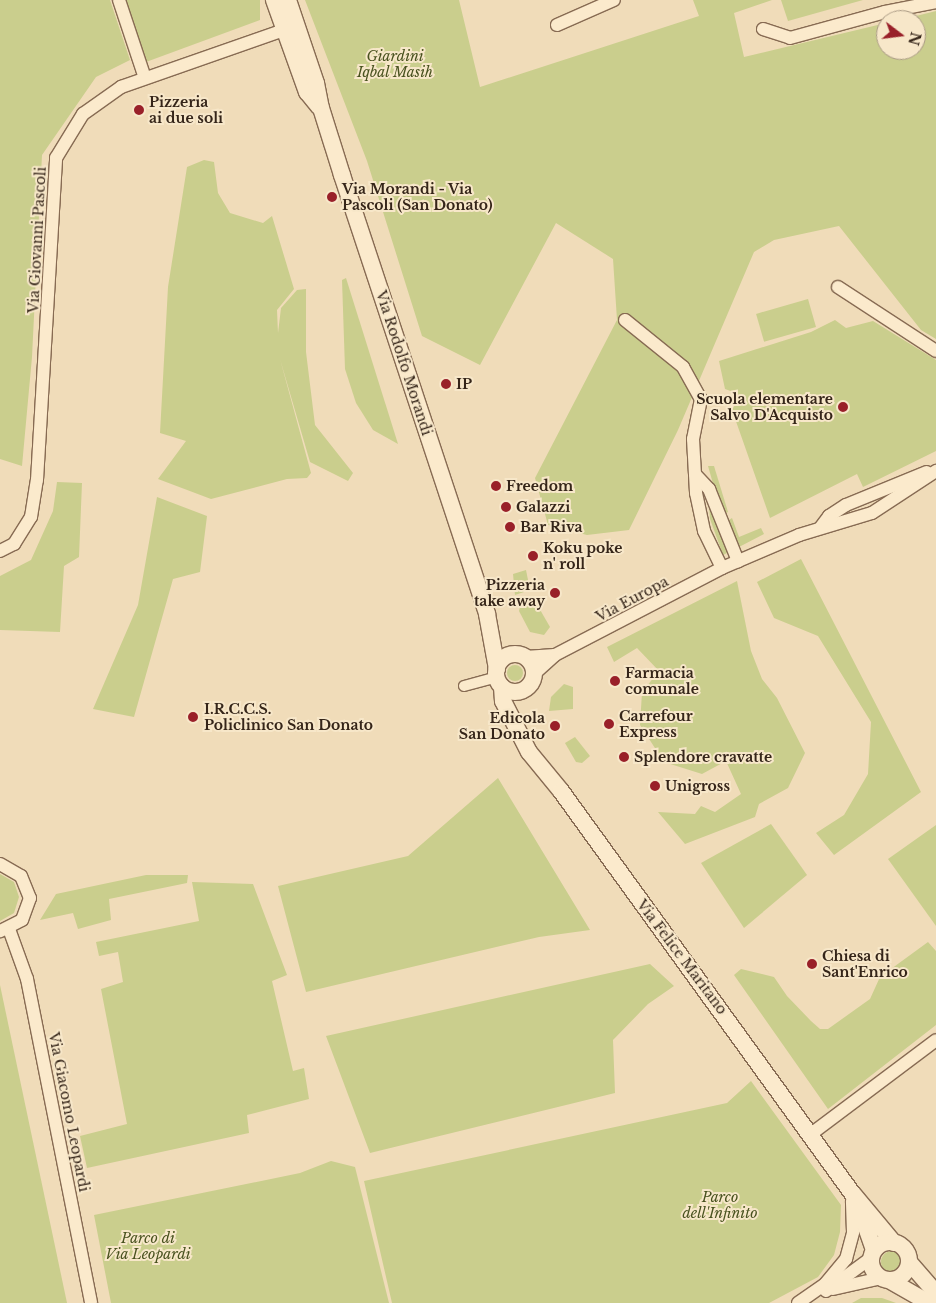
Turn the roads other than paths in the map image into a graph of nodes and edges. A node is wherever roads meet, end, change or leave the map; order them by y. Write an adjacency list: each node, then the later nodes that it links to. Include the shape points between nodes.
1 (119, 0): 10 (street)
2 (274, 0): 9 (street, Via Rodolfo Morandi)
3 (282, 0): 9 (street, Via Rodolfo Morandi, via 287,16)
4 (288, 0): 11 (street, Via Rodolfo Morandi)
5 (614, 0): 7 (street)
6 (936, 2): 8 (street, via 885,12 790,38)
7 (557, 25)
8 (763, 29)
9 (284, 30): 10 (street, Via Giovanni Pascoli); 11 (street, Via Rodolfo Morandi, via 307,92)
10 (145, 78): 17 (street, Via Giovanni Pascoli, via 121,87 83,114 56,158 37,480 31,517 14,544)
11 (320, 101): 20 (street, Via Rodolfo Morandi)
12 (838, 287): 14 (street)
13 (626, 320): 16 (street, via 683,367 701,399 693,439)
14 (936, 351)
15 (936, 470): 18 (street, Via Europa, via 846,505 829,516 820,528)
16 (695, 474): 18 (street, via 709,489); 19 (street, via 704,531)
17 (0, 552)
18 (738, 561): 19 (street, Via Europa)
19 (722, 568): 21 (street, Via Europa)
20 (488, 618): 22 (street, Via Rodolfo Morandi); 24 (street, Via Rodolfo Morandi)
21 (555, 655): 22 (street, Via Europa); 23 (street, Via Europa)
22 (518, 656): 23 (street); 24 (street, via 504,657)
23 (534, 674): 26 (street)
24 (499, 678): 25 (street); 26 (street, via 514,692); 27 (street, Via Felice Maritano, via 504,701)
25 (464, 686)
26 (525, 689): 27 (street, via 517,701)
27 (514, 718): 31 (street, Via Felice Maritano, via 529,752 561,791)
28 (0, 864): 29 (street, via 18,872 29,894 26,913)
29 (4, 930): 39 (street, Via Giacomo Leopardi, via 27,979)
30 (936, 1040): 31 (street)
31 (810, 1134): 32 (street, Via Felice Maritano)
32 (850, 1189): 33 (street, Via Felice Maritano); 34 (street, Via Felice Maritano); 40 (street, via 854,1217 846,1259 825,1284)
33 (894, 1243): 34 (street, via 880,1245); 35 (street, via 905,1250)
34 (873, 1254): 36 (street, via 872,1266); 37 (street)
35 (909, 1262): 36 (street, via 899,1278); 38 (street)
36 (885, 1279): 37 (street); 42 (street)
37 (828, 1290): 41 (street)
38 (936, 1293)
39 (92, 1303)
40 (798, 1303)
41 (802, 1303)
42 (929, 1303)

